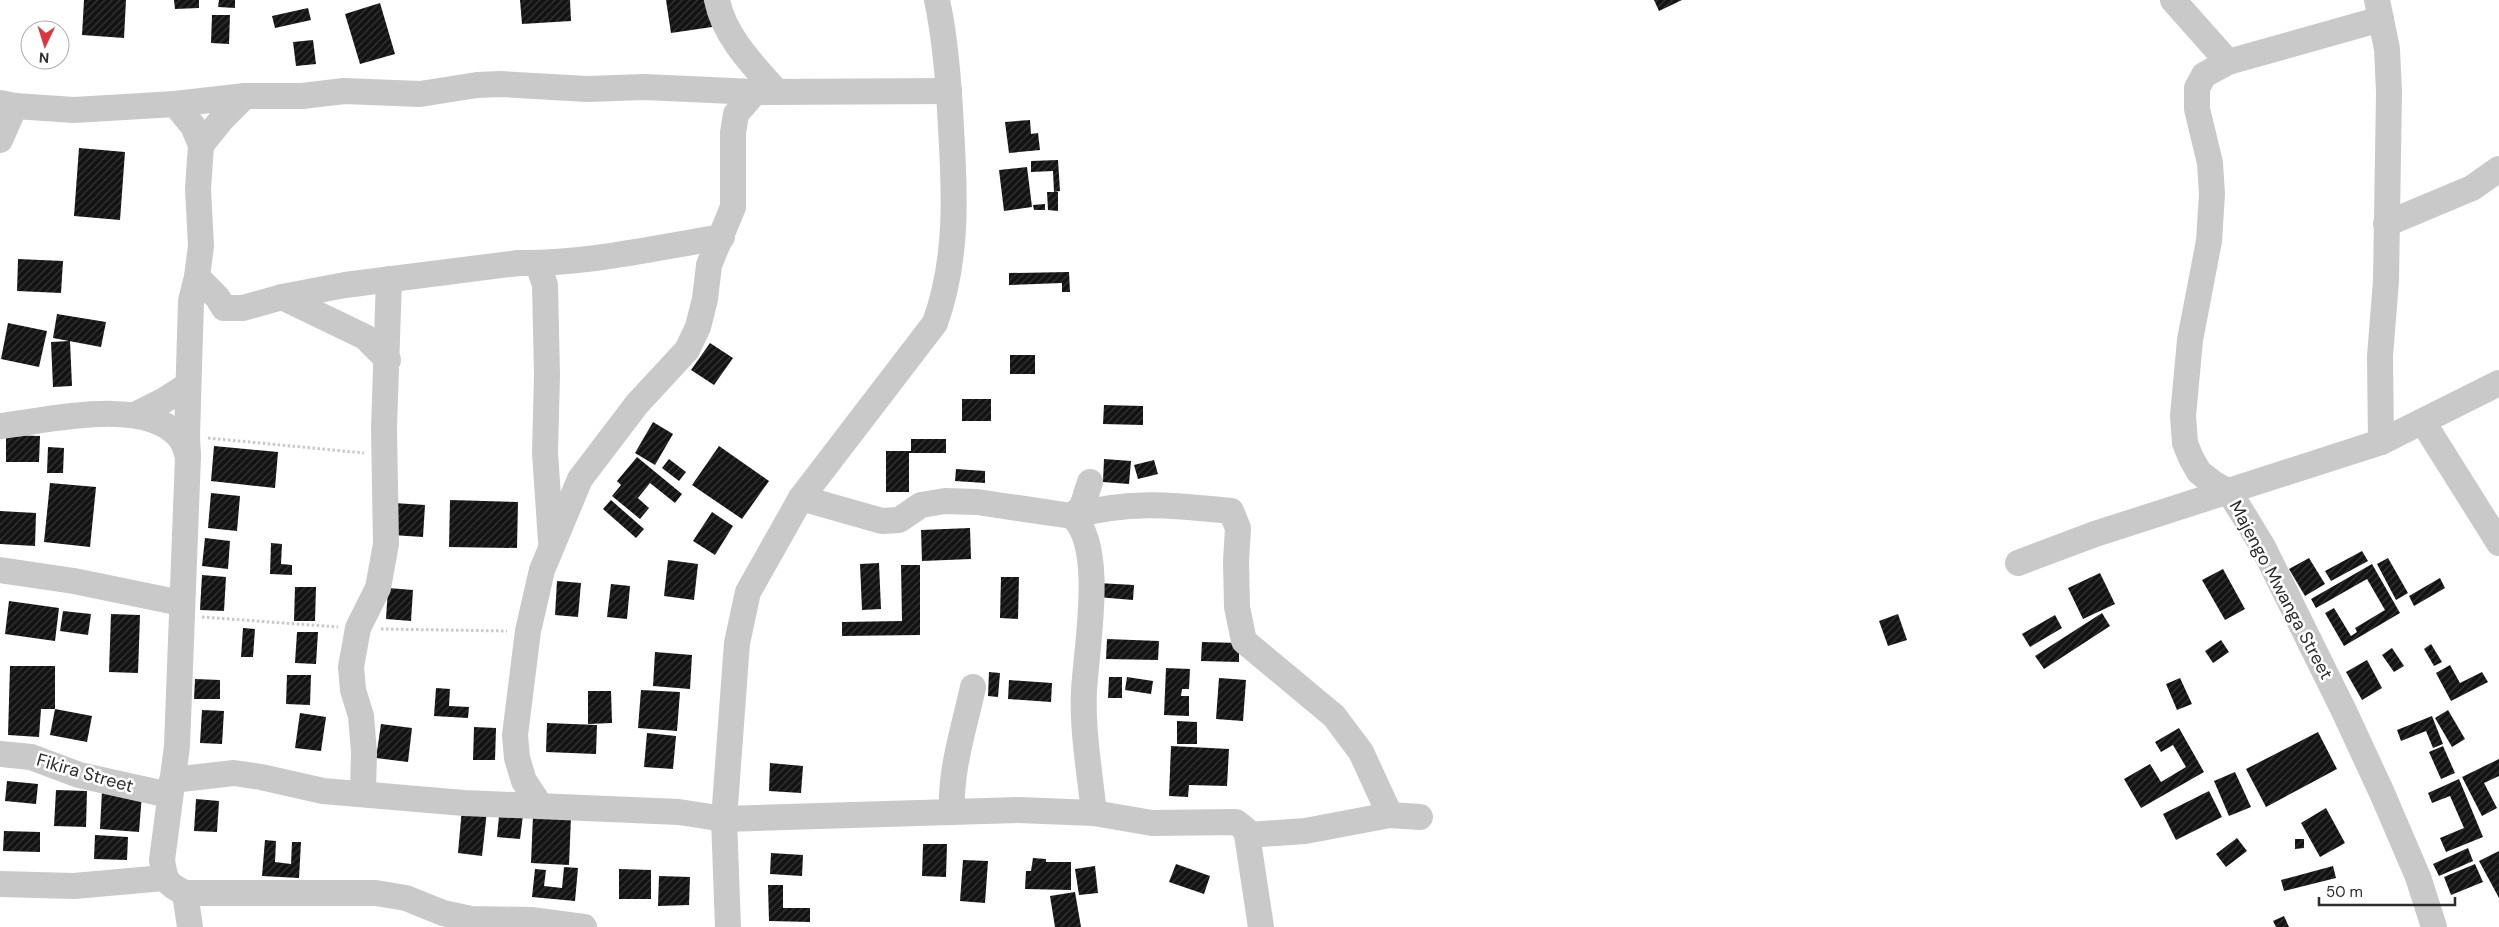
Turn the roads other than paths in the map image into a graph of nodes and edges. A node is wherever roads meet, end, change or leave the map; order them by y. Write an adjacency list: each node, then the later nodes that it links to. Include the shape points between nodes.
1 (717, 0): 7 (street, via 720,14 753,65)
2 (937, 0): 6 (street)
3 (2172, 0): 5 (street)
4 (2379, 10): 5 (street, Majengo Mwanga Street); 14 (street, via 2387,49 2389,92)
5 (2228, 62): 29 (street, Majengo Mwanga Street, via 2204,75 2197,88 2197,109 2210,163 2212,194 2209,241 2190,340 2183,416 2185,443 2199,472)
6 (949, 91): 7 (street); 30 (street, via 955,200 950,273 935,323)
7 (766, 92): 8 (street, via 476,84 420,94 344,91 302,96); 15 (street, via 736,114 732,207)
8 (245, 96): 9 (street); 12 (street)
9 (175, 104): 10 (street, via 74,110); 12 (street, via 193,126)
10 (7, 105): 11 (street)
11 (0, 140)
12 (201, 145): 17 (street, via 198,189 201,246)
13 (2499, 169): 14 (street, via 2472,188)
14 (2386, 224): 26 (street, via 2386,281 2380,356)
15 (722, 237): 16 (street); 33 (street, via 708,265 705,299 698,327 687,350 638,404 584,472)
16 (538, 264): 18 (street); 33 (street, via 545,285 547,375 544,453)
17 (197, 277): 19 (street, via 224,308 243,308); 22 (street, via 191,301)
18 (389, 279): 19 (street); 20 (street)
19 (282, 297): 20 (street, via 365,337)
20 (388, 360): 40 (street, via 384,455 386,544 378,588 358,628 351,667 352,690 362,725)
21 (2499, 383): 24 (street)
22 (188, 385): 23 (street); 27 (street)
23 (135, 415): 25 (street, via 79,416); 27 (street, via 163,425)
24 (2423, 422): 26 (street); 32 (street)
25 (3, 425)
26 (2381, 442): 29 (street)
27 (188, 446): 36 (street)
28 (1090, 482): 31 (street, via 1082,507)
29 (2229, 492): 34 (street, via 2095,534); 54 (street, Majengo Mwanga Street, via 2262,547 2351,727 2418,877)
30 (801, 498): 31 (street, via 882,521 898,520 921,506 944,501 977,502); 46 (street, via 748,592 738,643)
31 (1072, 516): 43 (street, via 1084,530 1090,560 1091,626 1084,692); 44 (street, via 1101,508 1160,504 1231,512 1238,528 1237,608 1244,640 1334,716 1361,752)
32 (2499, 543)
33 (551, 544): 41 (street, via 528,632 515,735 516,758 524,781)
34 (2018, 564)
35 (0, 570): 36 (street, via 74,581)
36 (181, 609): 39 (street, via 180,682)
37 (973, 687): 42 (street, via 955,759)
38 (0, 754): 39 (street, Fikira Street, via 31,757 79,775)
39 (171, 788): 40 (street, Fikira Street, via 234,773 323,791); 49 (street, via 162,860)
40 (364, 793): 41 (street, Fikira Street, via 464,803)
41 (540, 805): 46 (street, Fikira Street, via 679,812)
42 (952, 812): 43 (street, Fikira Street); 46 (street, Fikira Street)
43 (1094, 813): 47 (street, Fikira Street, via 1152,823 1236,822 1246,829)
44 (1390, 815): 45 (street); 47 (street)
45 (1420, 817)
46 (724, 819): 52 (street)
47 (1247, 836): 53 (street)
48 (0, 884): 49 (street)
49 (175, 886): 50 (street); 51 (street, via 376,893 406,898 443,913 471,919 531,920)
50 (190, 927)
51 (584, 927)
52 (728, 927)
53 (1261, 927)
54 (2434, 927)

